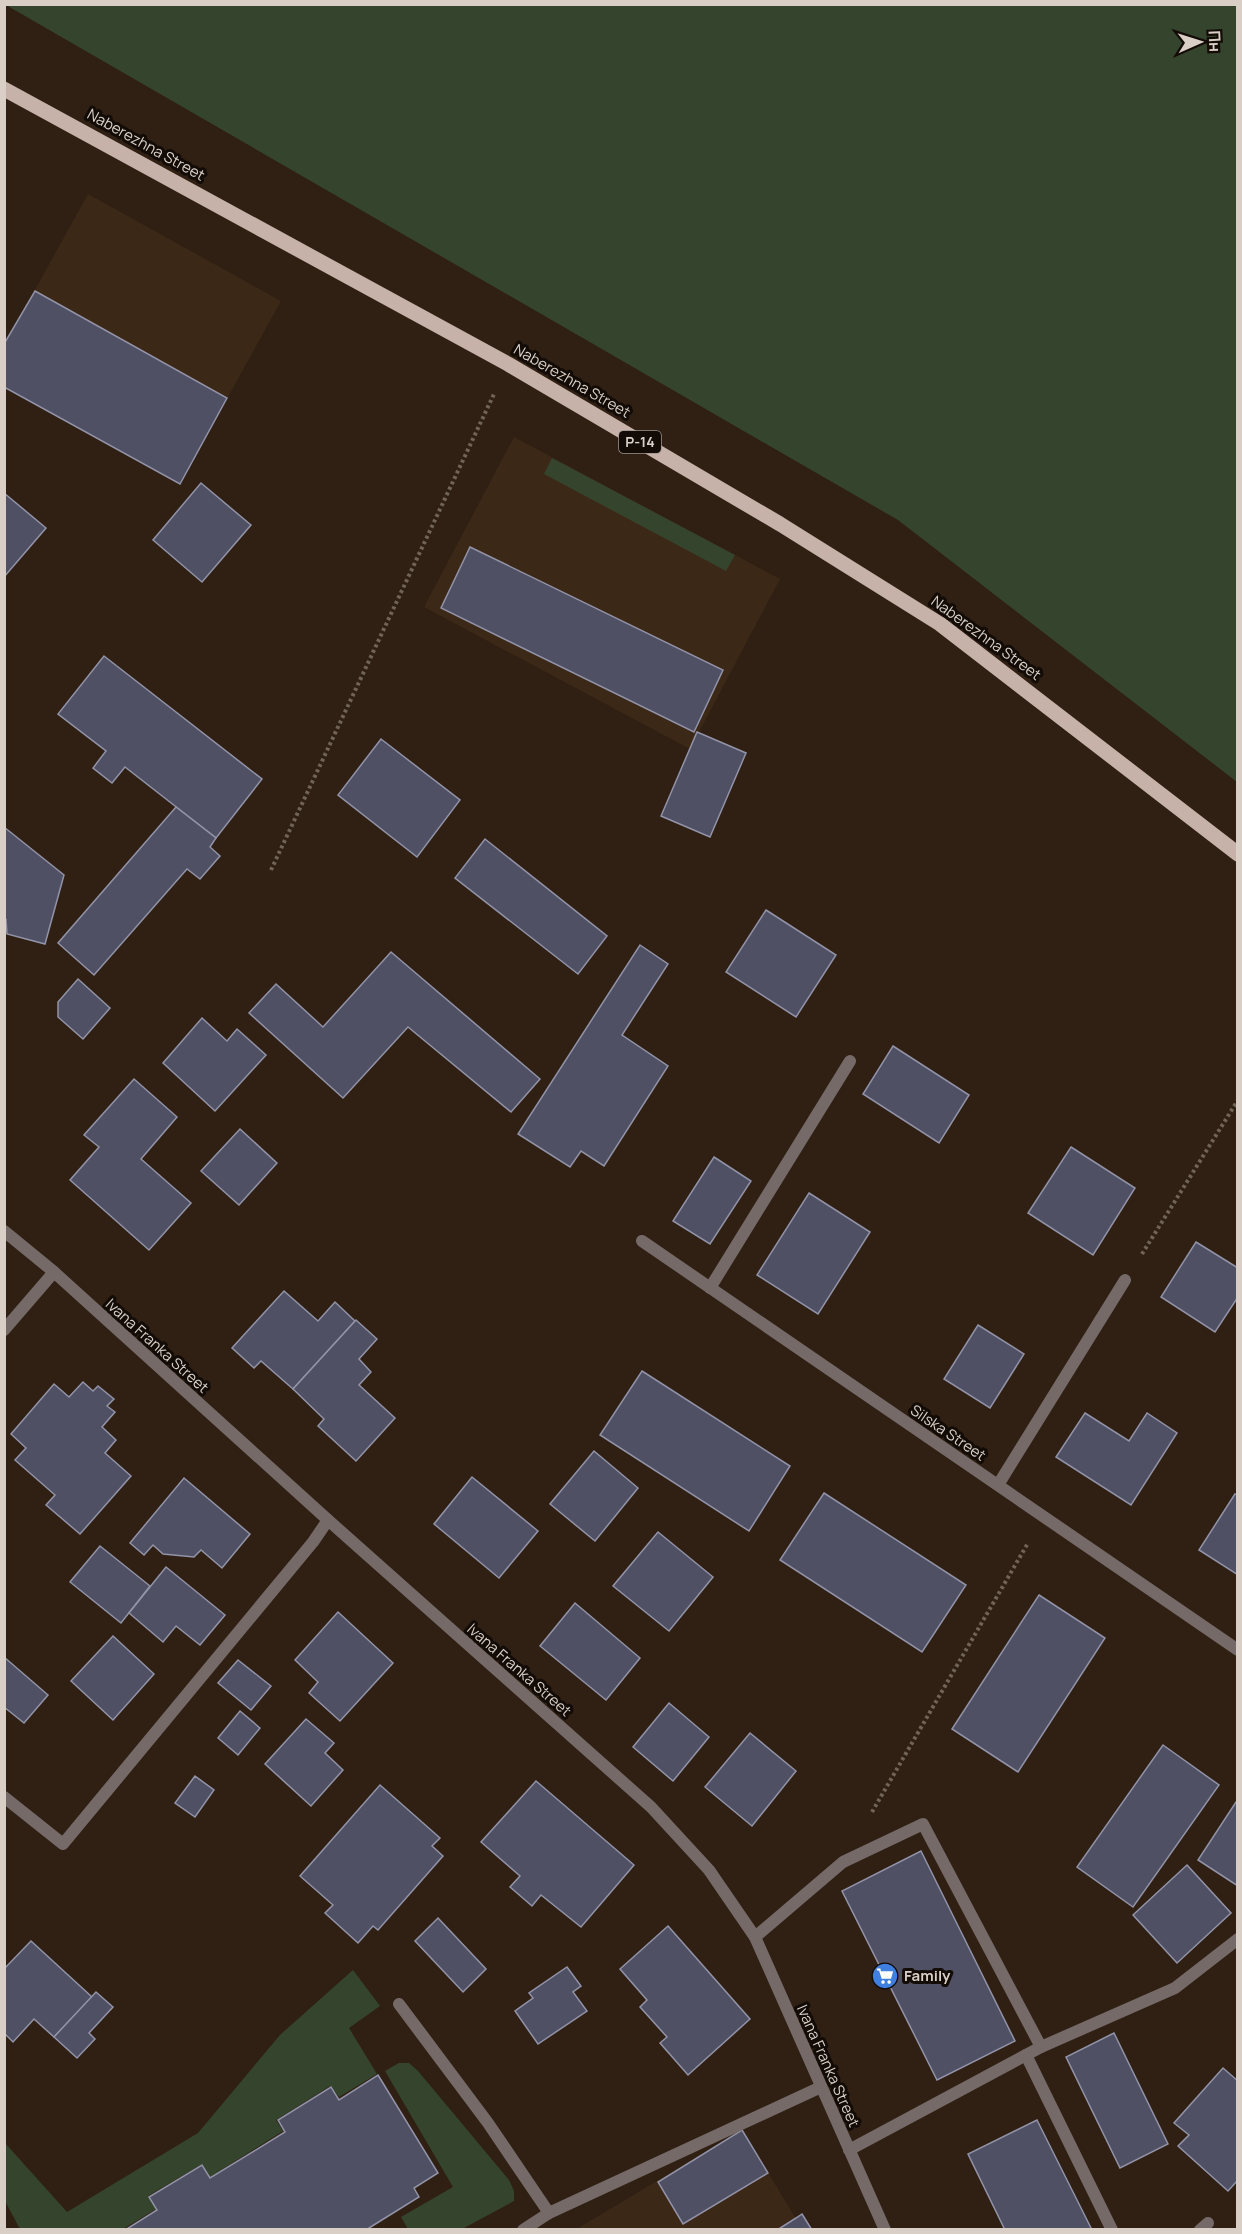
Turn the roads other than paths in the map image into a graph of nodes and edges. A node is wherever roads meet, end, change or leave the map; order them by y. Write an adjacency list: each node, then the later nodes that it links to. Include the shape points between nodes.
1 (4, 88): 2 (main road, Naberezhna Street / Р-14, via 508,364 780,524 940,624)
2 (1238, 854)
3 (850, 1061): 8 (street)
4 (4, 1231): 6 (street, Ivana Franka Street)
5 (642, 1241): 8 (street, Silska Street)
6 (54, 1272): 9 (street); 11 (street, Ivana Franka Street)
7 (1125, 1280): 10 (street)
8 (710, 1288): 10 (street, Silska Street)
9 (4, 1330)
10 (998, 1485): 12 (street, Silska Street)
11 (327, 1521): 13 (street, via 63,1844); 14 (street, Ivana Franka Street, via 651,1807 709,1870)
12 (1238, 1650)
13 (4, 1797)
14 (755, 1936): 17 (street, via 843,1862 923,1824); 19 (street, Ivana Franka Street)
15 (1238, 1940): 17 (street, via 1174,1988)
16 (399, 2004): 21 (street)
17 (1041, 2047): 18 (street)
18 (1026, 2055): 20 (street); 24 (street)
19 (821, 2087): 20 (street, Ivana Franka Street); 21 (street)
20 (849, 2150): 23 (street, Ivana Franka Street)
21 (549, 2213): 22 (street)
22 (523, 2229)
23 (885, 2229)
24 (1112, 2229)

